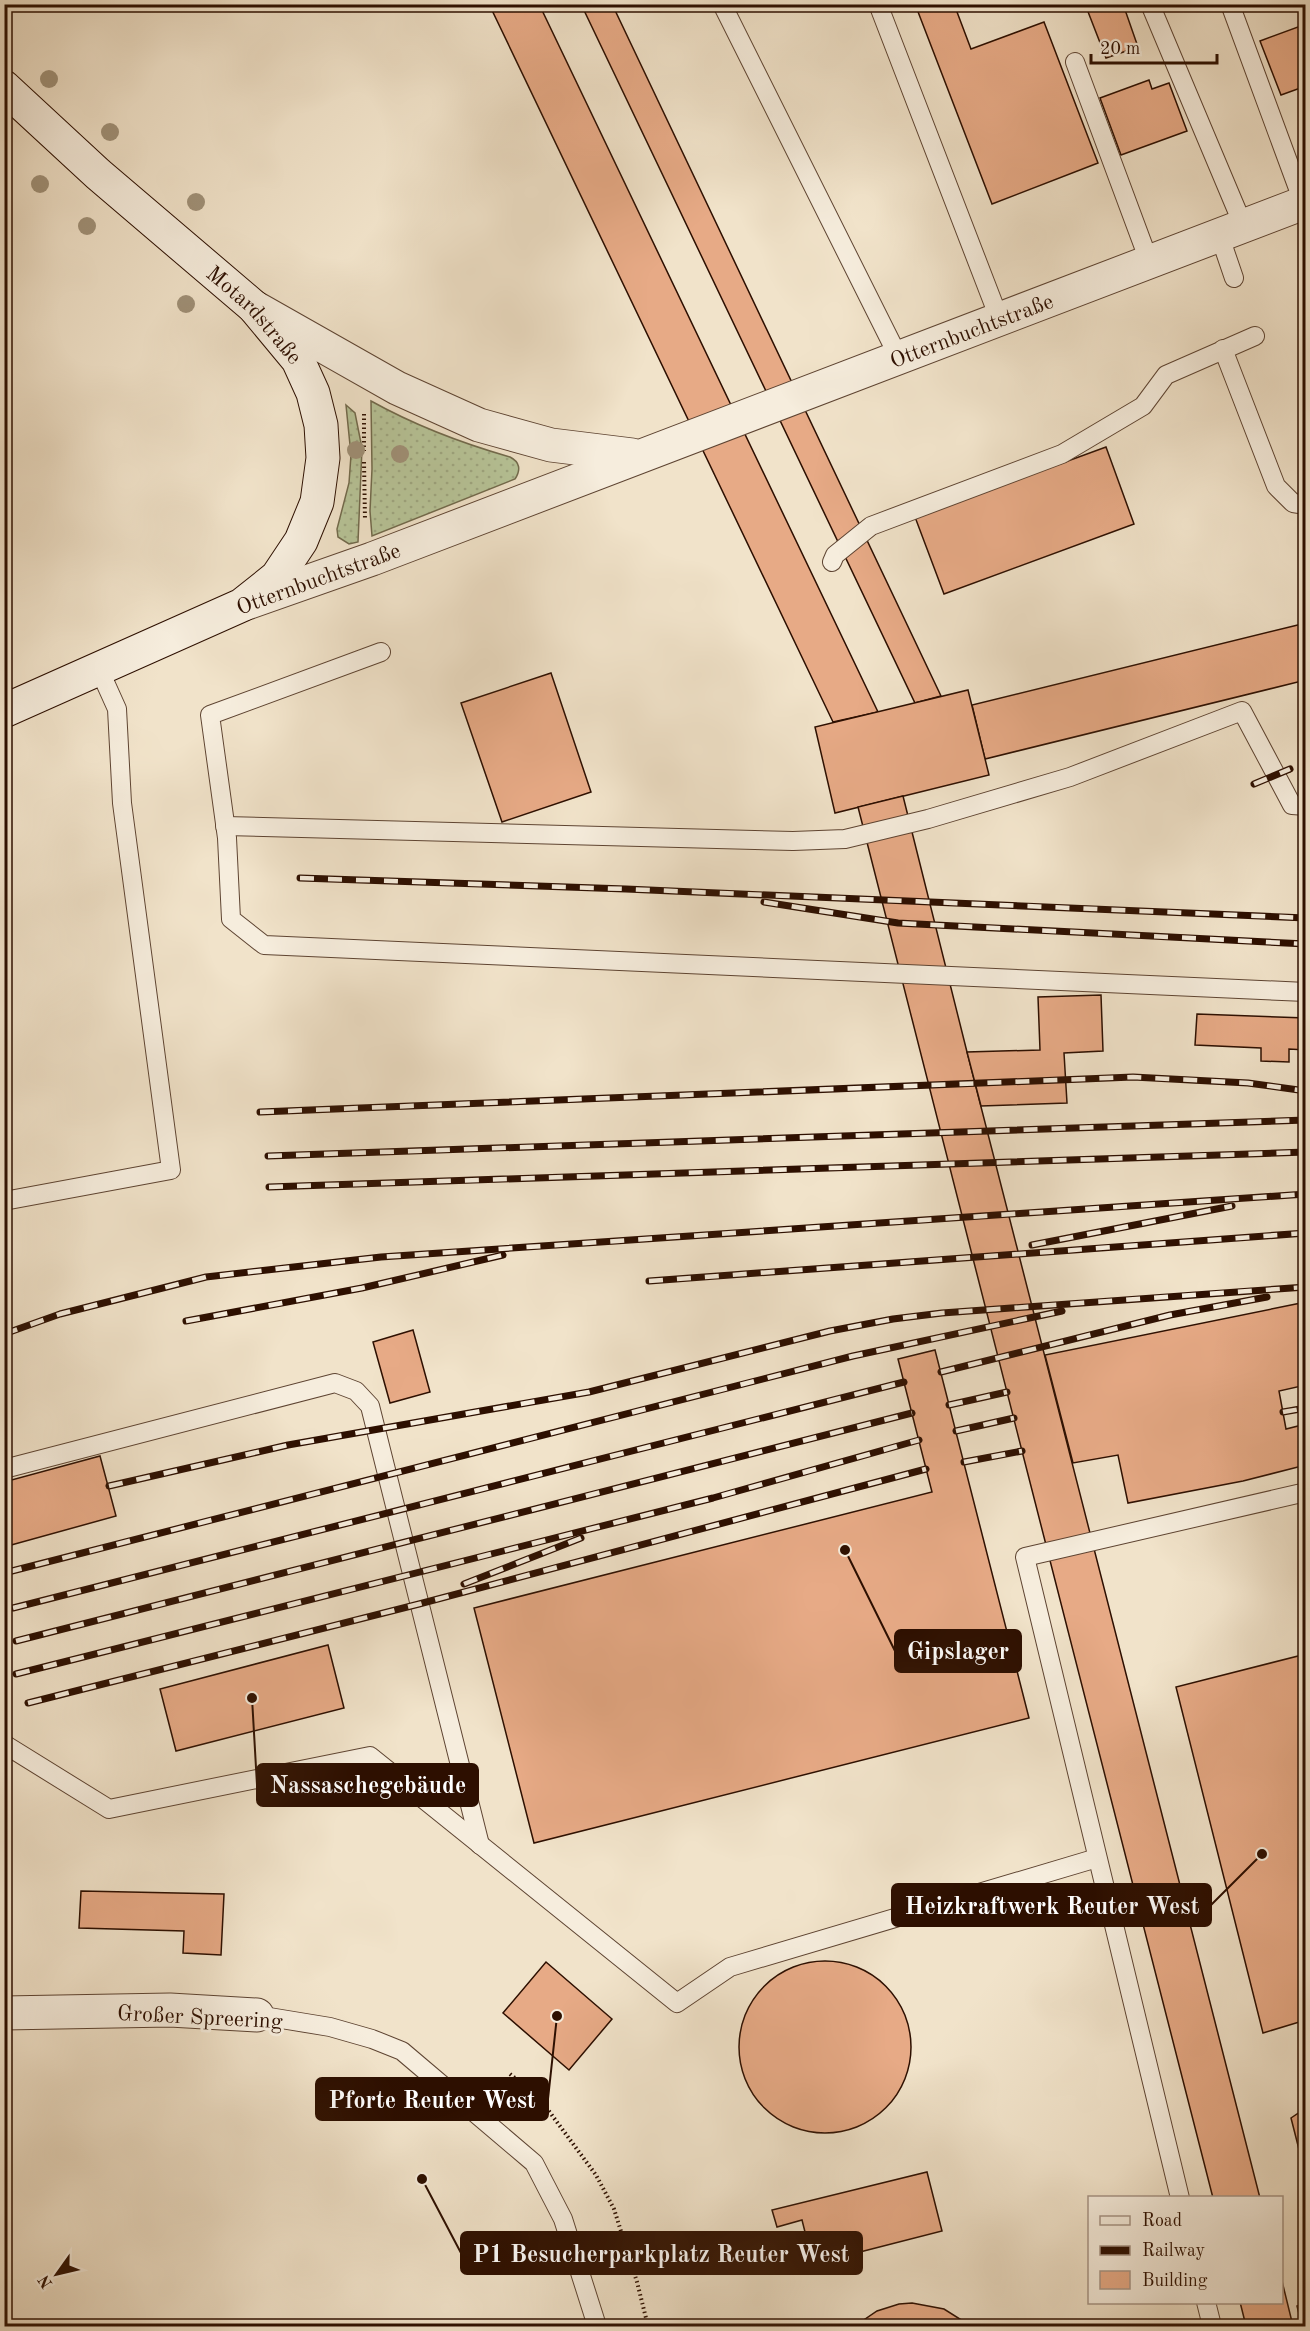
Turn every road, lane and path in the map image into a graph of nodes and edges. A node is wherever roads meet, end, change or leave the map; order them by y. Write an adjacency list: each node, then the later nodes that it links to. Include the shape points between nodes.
1 (722, 4): 15 (lane)
2 (878, 4): 12 (lane)
3 (1150, 4): 8 (lane)
4 (1230, 4): 7 (lane)
5 (1075, 62): 9 (lane)
6 (4, 87): 11 (street, Motardstraße, via 98,174)
7 (1304, 202): 8 (street, Otternbuchtstraße)
8 (1231, 230): 9 (street, Otternbuchtstraße); 10 (lane)
9 (1149, 261): 12 (street, Otternbuchtstraße)
10 (1234, 278)
11 (254, 307): 17 (street, Otternbuchtstraße, via 397,388 480,425 551,445); 21 (street, Motardstraße, via 298,360 313,393 321,425 323,458 317,502 301,542 277,577)
12 (999, 318): 15 (street, Otternbuchtstraße)
13 (1255, 336): 14 (lane)
14 (1223, 349): 18 (lane, via 1276,486 1293,502); 20 (lane, via 1166,375 1143,405 1062,454 871,526)
15 (898, 356): 17 (street, Otternbuchtstraße)
16 (364, 407): 19 (path)
17 (637, 456): 21 (street, Otternbuchtstraße)
18 (1305, 506)
19 (365, 527)
20 (832, 562)
21 (242, 605): 23 (street, Otternbuchtstraße)
22 (381, 652): 26 (lane, via 210,716)
23 (99, 669): 24 (street, Otternbuchtstraße); 28 (lane, via 117,710 122,803 171,1170)
24 (4, 711)
25 (1305, 806): 26 (lane, via 1293,805 1242,711 1070,777 845,839 793,841)
26 (225, 826): 27 (lane, via 231,919 264,945)
27 (1305, 992)
28 (4, 1201)
29 (4, 1469): 32 (lane, via 336,1383 356,1391 370,1406)
30 (1305, 1491): 33 (lane, via 1025,1557)
31 (4, 1744): 32 (lane, via 109,1809 370,1756)
32 (480, 1845): 33 (lane, via 677,2003 730,1967)
33 (1097, 1858): 37 (lane)
34 (4, 2013): 35 (street, Großer Spreering, via 170,2010)
35 (257, 2015): 39 (lane, Großer Spreering, via 330,2028 402,2051 534,2163 563,2219)
36 (510, 2074): 40 (path, via 540,2099 596,2175 614,2209)
37 (1180, 2196)
38 (1206, 2304): 41 (lane)
39 (597, 2326)
40 (648, 2326)
41 (1212, 2326)

